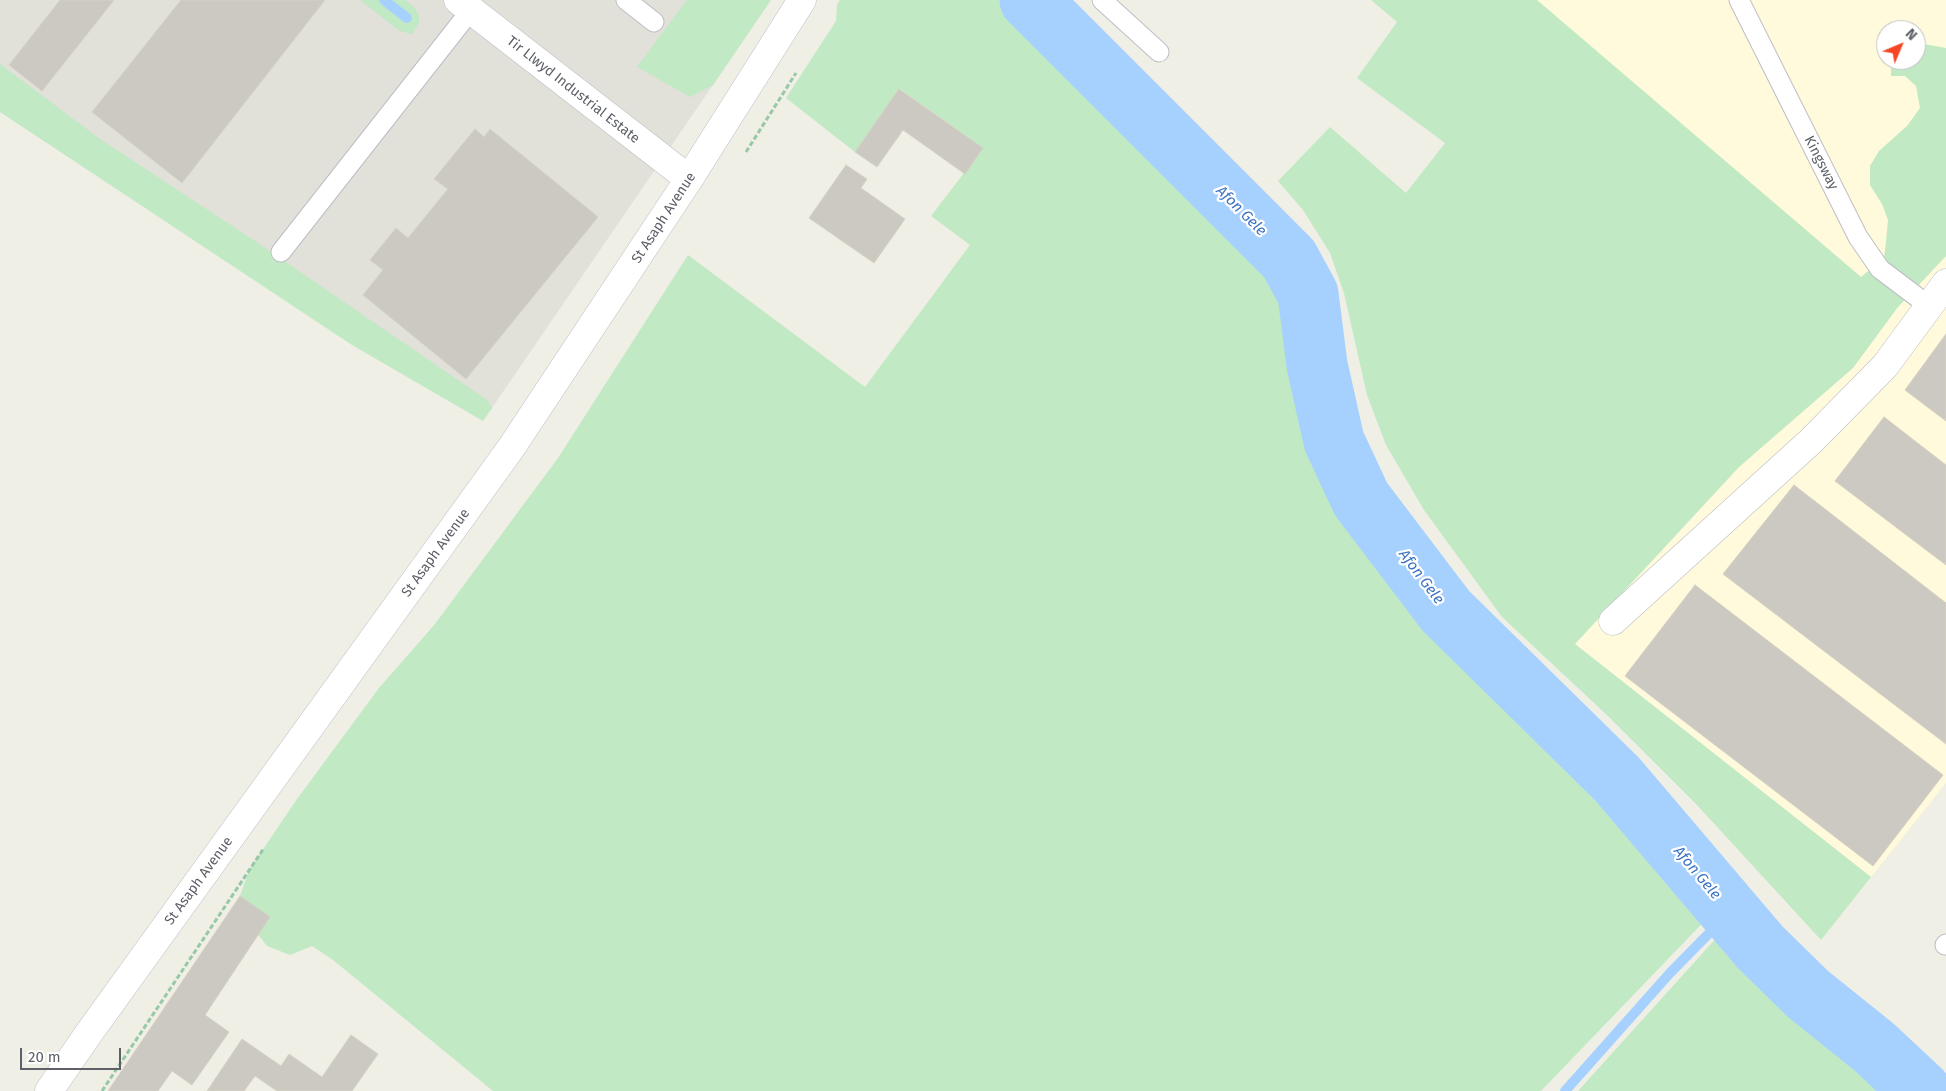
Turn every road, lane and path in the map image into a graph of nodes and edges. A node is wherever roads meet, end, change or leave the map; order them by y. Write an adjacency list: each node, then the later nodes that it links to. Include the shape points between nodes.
1 (626, 0): 6 (lane)
2 (802, 0): 8 (street, St Asaph Avenue)
3 (1102, 0): 7 (lane)
4 (1739, 0): 11 (lane, Kingsway, via 1858,237 1880,269)
5 (464, 5): 8 (street, Tir Llwyd Industrial Estate); 9 (lane)
6 (654, 22)
7 (1159, 52)
8 (689, 179): 13 (street, St Asaph Avenue, via 511,448)
9 (281, 252)
10 (1946, 283): 11 (street)
11 (1929, 306): 12 (street, via 1885,366 1810,441)
12 (1613, 621)
13 (49, 1091)

